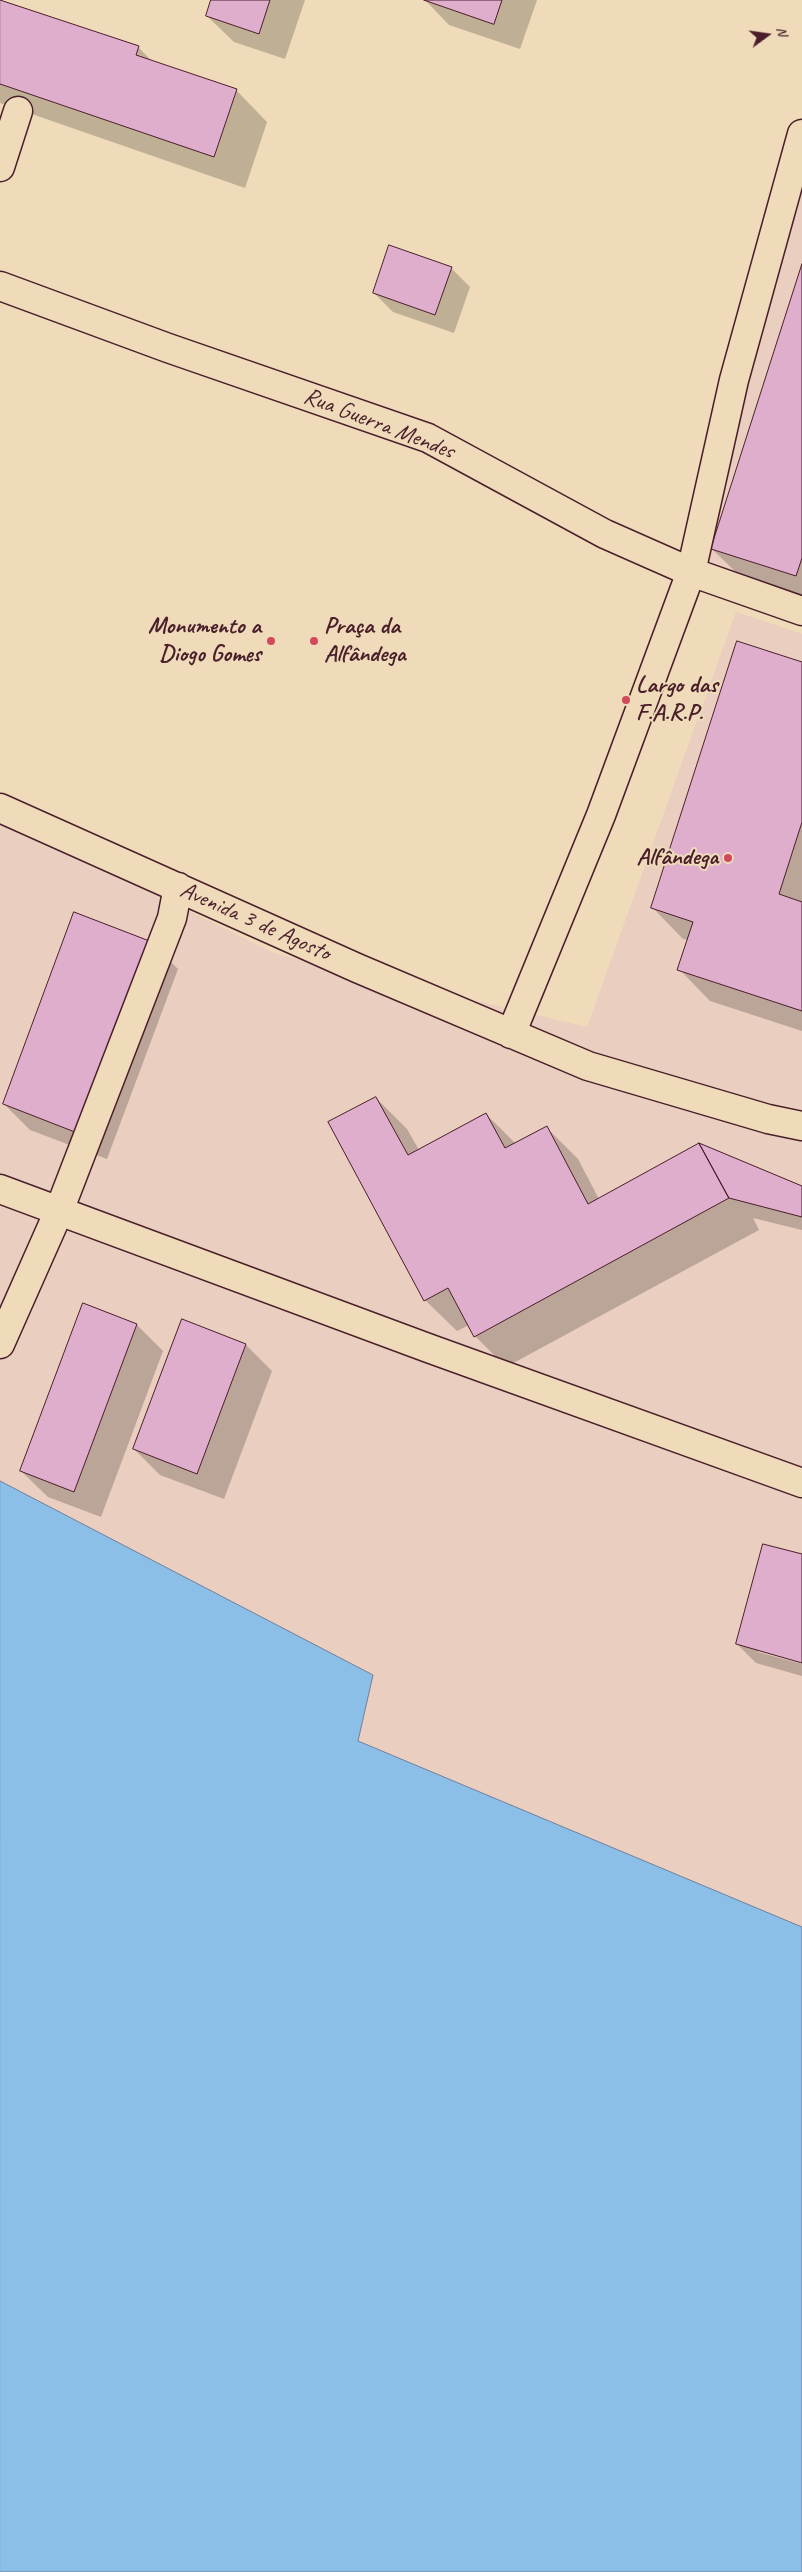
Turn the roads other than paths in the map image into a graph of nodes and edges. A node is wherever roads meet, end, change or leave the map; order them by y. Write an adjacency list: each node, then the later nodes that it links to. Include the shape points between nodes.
1 (18, 111): 3 (street)
2 (802, 134): 4 (street)
3 (0, 167)
4 (796, 183): 6 (street, via 734,380)
5 (0, 286): 6 (street, Rua Guerra Mendes, via 428,438 605,534)
6 (691, 572): 7 (street, Rua Guerra Mendes); 10 (street, via 601,815)
7 (802, 611)
8 (0, 808): 9 (street, Avenida 3 de Agosto)
9 (178, 887): 10 (street, Avenida 3 de Agosto); 13 (street, via 172,918)
10 (511, 1034): 11 (street, Avenida 3 de Agosto, via 588,1066)
11 (802, 1126)
12 (0, 1188): 13 (street)
13 (59, 1211): 14 (street); 15 (street)
14 (0, 1344)
15 (802, 1483)

